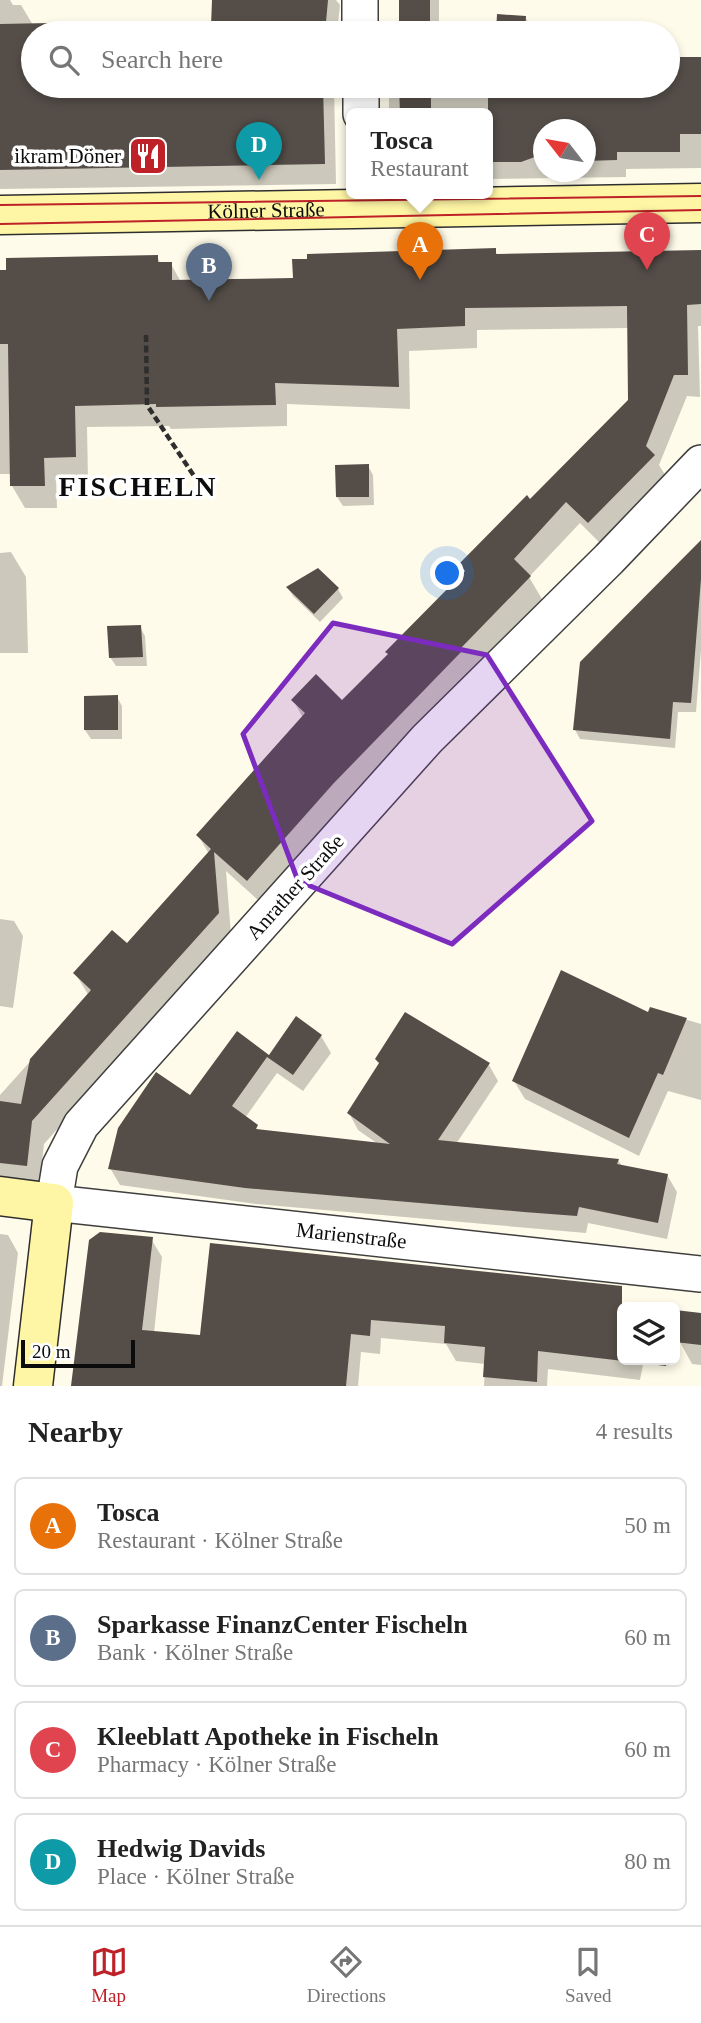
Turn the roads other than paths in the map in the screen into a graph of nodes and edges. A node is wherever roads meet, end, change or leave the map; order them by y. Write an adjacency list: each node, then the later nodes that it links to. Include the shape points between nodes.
1 (360, 0): 2 (street)
2 (360, 21)
3 (362, 201): 4 (main road, Kölner Straße); 5 (main road, Kölner Straße)
4 (701, 203)
5 (0, 215)
6 (701, 463): 8 (street, Anrather Straße, via 427,739 81,1125 60,1166)
7 (0, 1196): 8 (main road, Marienstraße)
8 (54, 1203): 9 (street, Marienstraße); 10 (main road, Anrather Straße)
9 (701, 1274)
10 (33, 1386)

